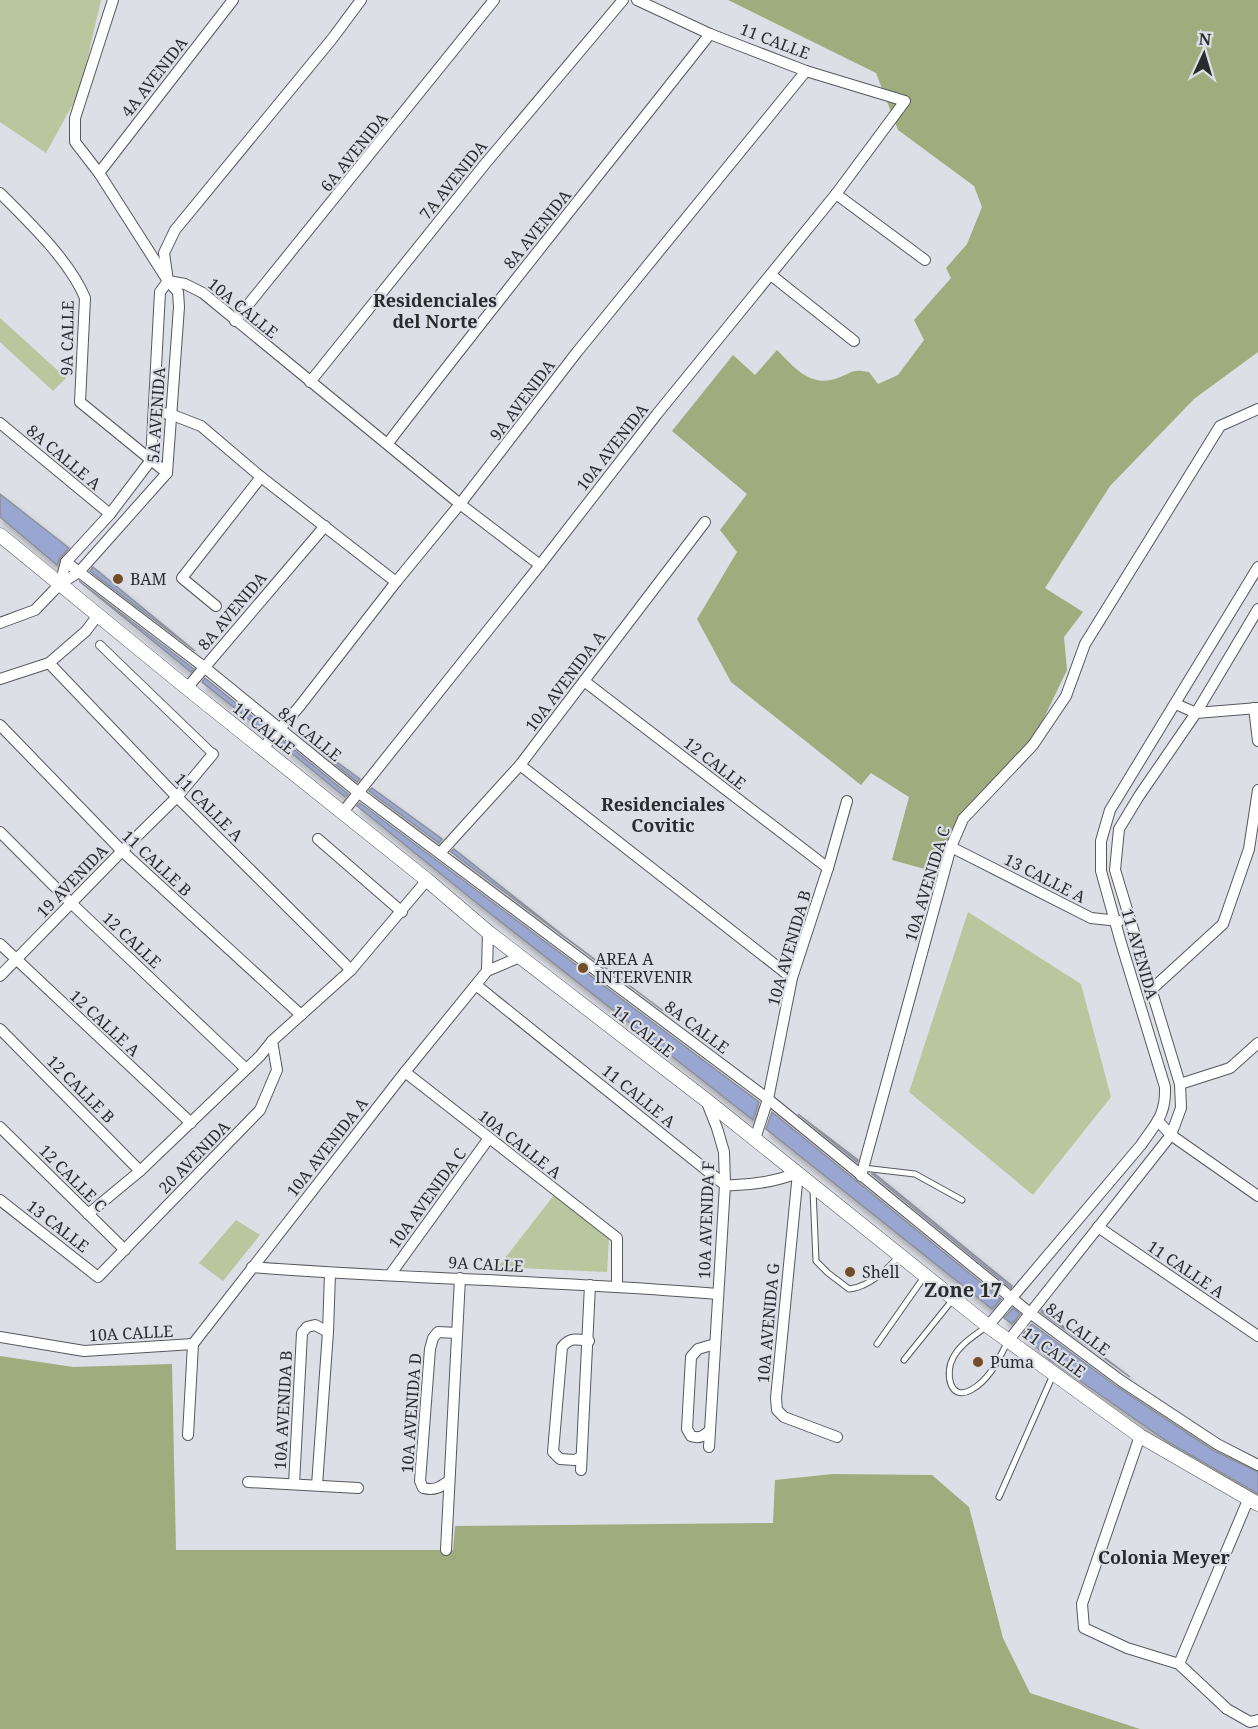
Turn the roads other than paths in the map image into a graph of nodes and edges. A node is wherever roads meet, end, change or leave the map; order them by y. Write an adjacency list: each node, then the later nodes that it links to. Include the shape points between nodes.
1 (113, 0): 10 (street, via 75,118 75,142)
2 (233, 0): 10 (street, 4A AVENIDA)
3 (361, 0): 15 (street, 5A AVENIDA, via 175,230 164,253)
4 (494, 0): 16 (street, 6A AVENIDA)
5 (623, 0): 18 (street, 7A AVENIDA)
6 (637, 0): 7 (street, 11 CALLE)
7 (710, 34): 8 (street, 11 CALLE); 23 (street, 8A AVENIDA)
8 (806, 71): 9 (street, 11 CALLE); 27 (street, 9A AVENIDA, via 577,352)
9 (905, 102): 12 (street, 10A AVENIDA)
10 (99, 173): 15 (street)
11 (0, 193): 24 (street, 9A CALLE, via 37,229 85,298 80,402)
12 (836, 194): 13 (street); 14 (street, 10A AVENIDA)
13 (925, 260)
14 (771, 274): 17 (street); 33 (street, 10A AVENIDA)
15 (168, 281): 16 (street, 10A CALLE, via 203,293); 20 (street, 5A AVENIDA, via 160,291); 21 (street, 5A AVENIDA, via 178,292 179,307)
16 (236, 321): 18 (street, 10A CALLE)
17 (854, 341)
18 (310, 382): 23 (street, 10A CALLE)
19 (1258, 409): 64 (street, 10A AVENIDA C, via 1220,426 1085,644 1066,696 1033,745 963,819)
20 (153, 412): 21 (street); 24 (street, 5A AVENIDA)
21 (170, 414): 25 (street, 5A AVENIDA); 26 (street, via 201,426)
22 (0, 423): 28 (street, 8A CALLE A)
23 (388, 443): 27 (street, 10A CALLE)
24 (151, 460): 25 (street, 9A CALLE); 28 (street, 5A AVENIDA)
25 (166, 473): 35 (street, 5A AVENIDA)
26 (261, 477): 30 (street); 38 (street, via 182,578)
27 (460, 504): 33 (street, 10A CALLE); 36 (street, 9A AVENIDA)
28 (110, 514): 32 (street, 5A AVENIDA)
29 (705, 522): 46 (street, 10A AVENIDA A)
30 (325, 526): 36 (street); 44 (street, 8A AVENIDA)
31 (0, 535): 37 (street, 11 CALLE)
32 (66, 562): 35 (street, 8A CALLE); 37 (street, 5A AVENIDA)
33 (540, 565): 58 (street, 10A AVENIDA)
34 (1258, 567): 48 (street, 11 AVENIDA)
35 (79, 573): 37 (street, 5A AVENIDA); 44 (street, 8A CALLE)
36 (396, 582): 52 (street, 9A AVENIDA)
37 (60, 584): 40 (street, 11 CALLE); 41 (street, 5A AVENIDA, via 35,610)
38 (216, 606)
39 (1258, 609): 50 (street, 11 AVENIDA)
40 (98, 615): 43 (street, via 86,632); 47 (street, 11 CALLE)
41 (0, 623)
42 (100, 645): 55 (street)
43 (49, 663): 45 (street); 59 (street, 11 CALLE A)
44 (204, 668): 47 (street, 8A AVENIDA); 52 (street, 8A CALLE)
45 (0, 679)
46 (584, 681): 56 (street, 10A AVENIDA A); 67 (street, 12 CALLE)
47 (187, 688): 54 (street, 11 CALLE)
48 (1176, 704): 50 (street); 72 (street, 11 AVENIDA, via 1110,810 1101,841 1101,871)
49 (1256, 708): 50 (street); 53 (street)
50 (1196, 713): 71 (street, 11 AVENIDA, via 1119,829 1115,870)
51 (0, 725): 65 (street, 11 CALLE B)
52 (280, 729): 54 (street, 9A AVENIDA); 58 (street, 8A CALLE)
53 (1258, 741)
54 (263, 748): 61 (street, 11 CALLE)
55 (213, 754): 59 (street, 19 AVENIDA)
56 (520, 765): 66 (street, 10A AVENIDA A); 80 (street)
57 (1258, 790): 82 (street, via 1249,849 1223,924)
58 (360, 793): 61 (street, 10A AVENIDA); 66 (street, 8A CALLE)
59 (177, 797): 65 (street, 19 AVENIDA); 77 (street, 11 CALLE A)
60 (847, 801): 67 (street, 10A AVENIDA B)
61 (343, 812): 68 (street, 11 CALLE)
62 (0, 832): 69 (street, 12 CALLE)
63 (318, 839): 70 (street)
64 (951, 847): 72 (street, 13 CALLE A, via 1091,918); 99 (street, 10A AVENIDA C)
65 (122, 851): 69 (street, 19 AVENIDA); 83 (street, 11 CALLE B)
66 (441, 852): 90 (street, 8A CALLE)
67 (828, 868): 80 (street, 10A AVENIDA B)
68 (427, 880): 70 (street, 20 AVENIDA); 73 (street, 11 CALLE)
69 (70, 903): 76 (street, 19 AVENIDA); 87 (street, 12 CALLE)
70 (402, 912): 77 (street, 20 AVENIDA)
71 (1130, 919): 72 (street, 13 CALLE A); 82 (street, 11 AVENIDA)
72 (1115, 921): 92 (street, 11 AVENIDA, via 1165,1087 1166,1105)
73 (488, 932): 75 (street, 11 CALLE); 78 (street)
74 (0, 944): 76 (street, 12 CALLE A)
75 (520, 957): 78 (street, 10A AVENIDA A); 91 (street, 11 CALLE)
76 (16, 960): 79 (street, 19 AVENIDA); 93 (street, 12 CALLE A)
77 (351, 969): 83 (street, 20 AVENIDA)
78 (487, 971): 81 (street, 10A AVENIDA A)
79 (0, 976)
80 (792, 978): 90 (street, 10A AVENIDA B)
81 (476, 985): 88 (street, 10A AVENIDA A); 101 (street, 11 CALLE A)
82 (1152, 989): 89 (street, 11 AVENIDA)
83 (301, 1015): 85 (street, 20 AVENIDA)
84 (0, 1029): 98 (street, 12 CALLE B)
85 (272, 1041): 87 (street, 20 AVENIDA); 108 (street, 20 AVENIDA, via 278,1070 260,1110)
86 (1258, 1043): 89 (street, via 1230,1068)
87 (245, 1068): 93 (street, 20 AVENIDA)
88 (405, 1072): 96 (street, 10A CALLE A); 110 (street, 10A AVENIDA A)
89 (1180, 1084): 95 (street, 11 AVENIDA, via 1181,1108)
90 (768, 1099): 97 (street, 10A AVENIDA B); 99 (street, 8A CALLE)
91 (705, 1100): 97 (street, 11 CALLE); 101 (street, 10A AVENIDA F, via 724,1152)
92 (1158, 1121): 95 (street); 120 (street, 11 AVENIDA)
93 (190, 1123): 98 (street, 20 AVENIDA)
94 (0, 1127): 106 (street, 12 CALLE C)
95 (1171, 1136): 103 (street); 107 (street, 11 AVENIDA)
96 (489, 1138): 112 (street, 10A AVENIDA C); 117 (street, 10A CALLE A, via 617,1238)
97 (755, 1139): 100 (street, 11 CALLE)
98 (140, 1171): 106 (street, 20 AVENIDA)
99 (862, 1172): 105 (lane, via 915,1174); 120 (street, 8A CALLE)
100 (798, 1173): 101 (street, via 770,1182); 102 (street, 11 CALLE); 137 (street, 10A AVENIDA G, via 777,1410 784,1417)
101 (725, 1185): 118 (street, 10A AVENIDA F)
102 (813, 1185): 109 (street, 11 CALLE); 109 (lane, via 816,1261 828,1274 849,1289 860,1288)
103 (1258, 1196)
104 (0, 1200): 114 (street, 13 CALLE)
105 (962, 1200)
106 (88, 1214): 108 (street, 12 CALLE C)
107 (1098, 1227): 121 (street, 11 AVENIDA); 125 (street, 11 CALLE A)
108 (125, 1250): 114 (street, 20 AVENIDA)
109 (900, 1255): 113 (street, 11 CALLE)
110 (252, 1267): 111 (street, 9A CALLE); 129 (street, 10A AVENIDA A)
111 (330, 1273): 112 (street, 9A CALLE); 123 (street)
112 (390, 1275): 115 (street, 9A CALLE)
113 (925, 1276): 119 (street, 11 CALLE); 131 (lane)
114 (98, 1277)
115 (460, 1278): 116 (street, 9A CALLE); 124 (street)
116 (590, 1285): 117 (street, 9A CALLE); 128 (street)
117 (617, 1286): 118 (street, 9A CALLE)
118 (718, 1294): 130 (street, 10A AVENIDA F)
119 (954, 1298): 122 (street, 11 CALLE); 132 (lane)
120 (1011, 1298): 121 (street, 8A CALLE); 122 (street, 11 AVENIDA)
121 (1030, 1313): 127 (street, 11 AVENIDA); 140 (street, 8A CALLE, via 1149,1399 1217,1444)
122 (988, 1326): 127 (street, 11 CALLE); 127 (lane, via 962,1345 952,1359 948,1376 955,1389 962,1393 987,1378)
123 (328, 1332): 144 (street, 10A AVENIDA B, via 315,1325 302,1333); 145 (street)
124 (457, 1333): 142 (street); 142 (street, 10A AVENIDA D, via 438,1332 430,1349 420,1481 423,1488 430,1490)
125 (1258, 1336)
126 (0, 1337): 129 (street, 10A CALLE, via 84,1351)
127 (1009, 1340): 133 (street, 11 CALLE)
128 (589, 1341): 139 (street); 139 (street, via 574,1339 562,1347 553,1452 560,1459)
129 (193, 1344): 135 (street)
130 (715, 1344): 134 (street, 10A AVENIDA F); 134 (street, via 698,1349 691,1357 690,1370 687,1430 698,1438)
131 (877, 1344)
132 (904, 1360)
133 (1054, 1373): 136 (street, 11 CALLE); 147 (lane)
134 (710, 1430): 138 (street, 10A AVENIDA F)
135 (188, 1436)
136 (1140, 1436): 148 (street, 11 CALLE); 150 (street, via 1082,1604 1084,1628 1127,1648)
137 (837, 1437)
138 (710, 1447)
139 (581, 1457): 141 (street)
140 (1258, 1465)
141 (580, 1470)
142 (449, 1481): 149 (street)
143 (248, 1482): 144 (street)
144 (294, 1484): 145 (street)
145 (317, 1485): 146 (street)
146 (358, 1488)
147 (999, 1497)
148 (1253, 1502): 150 (street)
149 (446, 1550)
150 (1179, 1664): 151 (street, via 1227,1708 1250,1722)
151 (1258, 1720)

